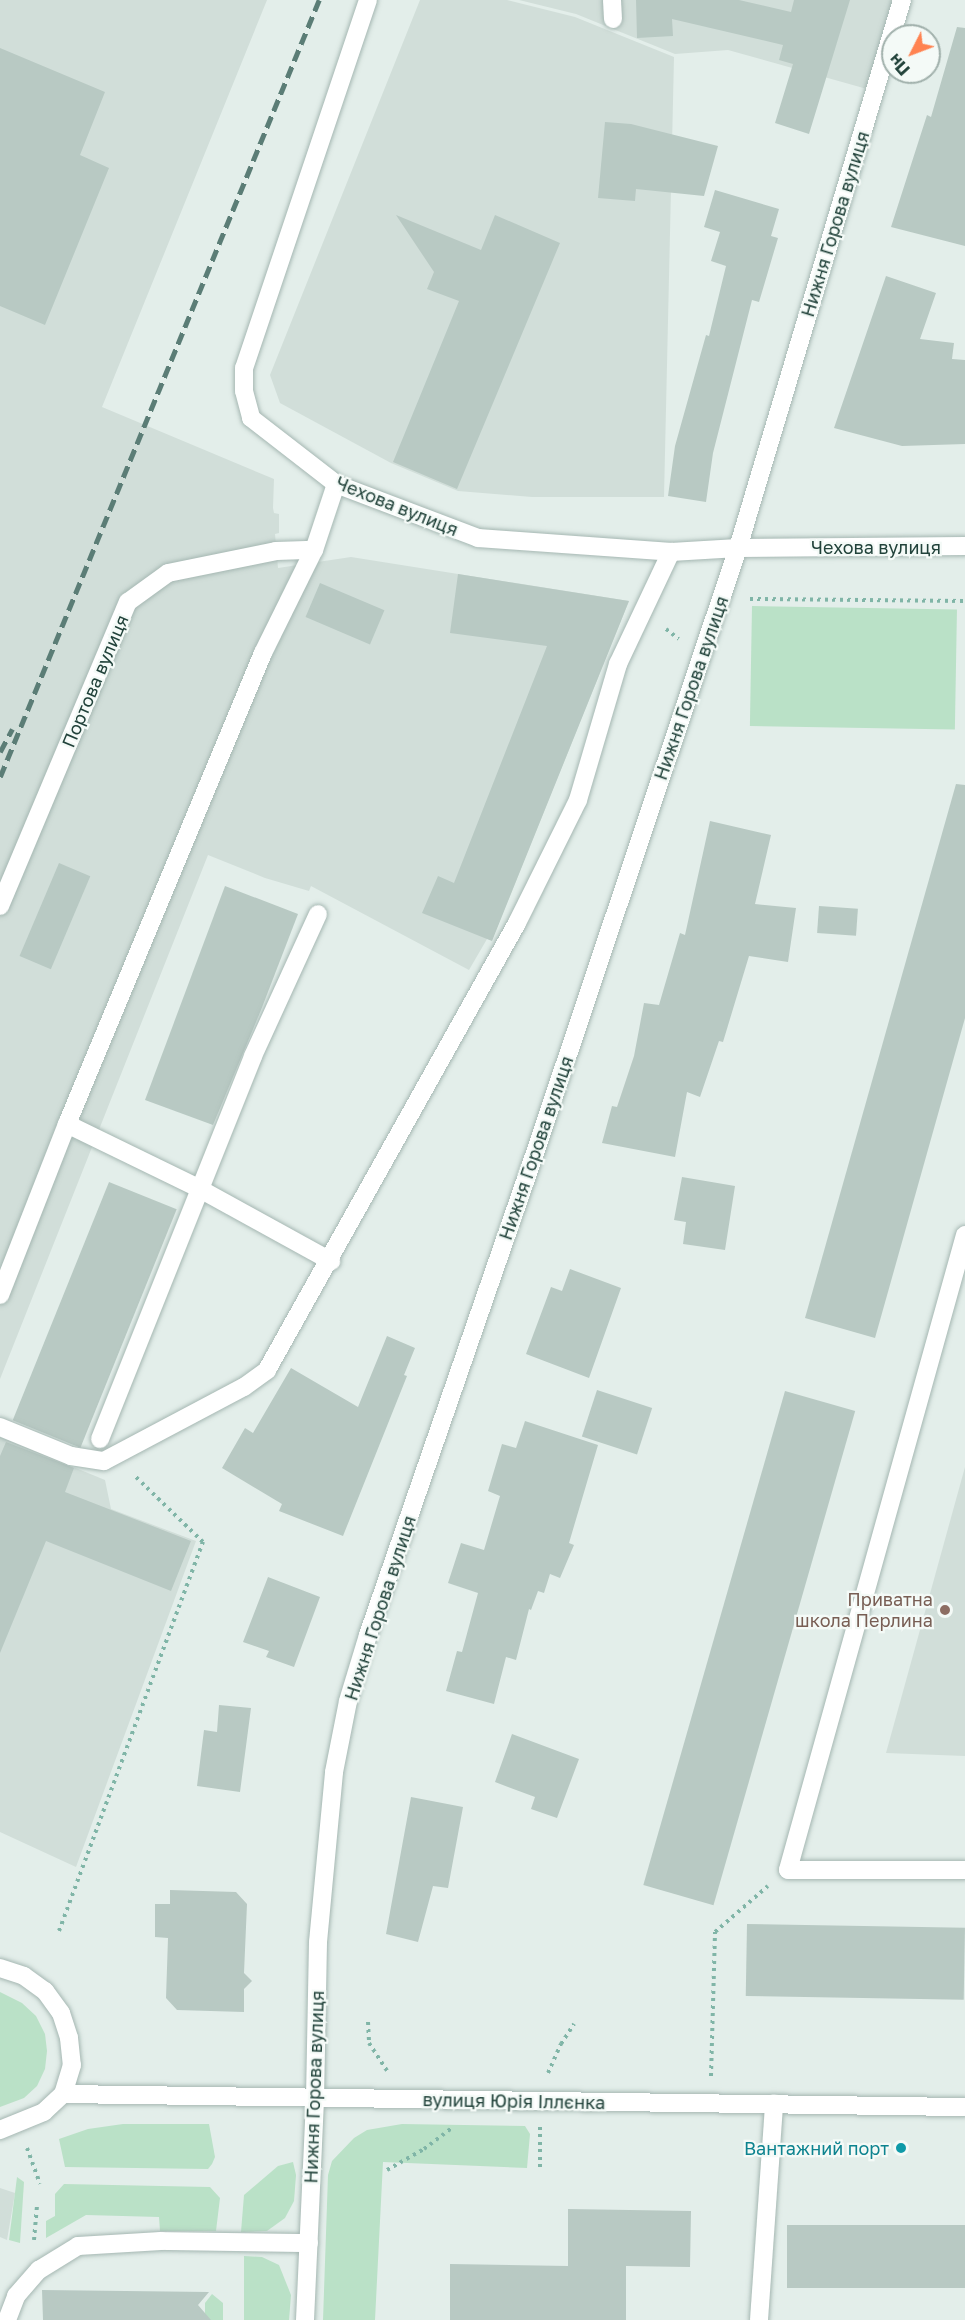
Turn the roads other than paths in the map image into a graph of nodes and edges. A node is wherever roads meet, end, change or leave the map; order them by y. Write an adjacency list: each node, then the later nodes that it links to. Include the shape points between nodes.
1 (368, 0): 5 (street, Чехова вулиця, via 244,368 244,391 251,418)
2 (612, 0): 4 (street)
3 (902, 0): 7 (street, Нижня Горова вулиця)
4 (613, 19)
5 (336, 484): 8 (street); 9 (street, Чехова вулиця, via 478,538)
6 (965, 546): 7 (street, Чехова вулиця)
7 (738, 548): 9 (street, Чехова вулиця); 22 (street, Нижня Горова вулиця, via 348,1701 334,1772 318,1942)
8 (314, 550): 10 (street, Портова вулиця, via 276,551 168,573 128,602); 12 (street, via 258,664)
9 (671, 552): 15 (street, via 618,664 578,800 513,931)
10 (0, 906)
11 (318, 914): 13 (street)
12 (67, 1124): 13 (street); 16 (street)
13 (198, 1188): 15 (street); 18 (street)
14 (965, 1235): 19 (street, via 788,1870)
15 (331, 1261): 17 (street, via 267,1370 244,1387 114,1456 104,1461 71,1456)
16 (0, 1295)
17 (0, 1427)
18 (100, 1439)
19 (965, 1870)
20 (0, 1968): 21 (street, via 24,1976 45,1991 61,2013 72,2065)
21 (63, 2094): 22 (street, вулиця Юрія Іллєнка); 25 (street, via 44,2112)
22 (315, 2098): 23 (street, вулиця Юрія Іллєнка); 26 (street, Нижня Горова вулиця)
23 (774, 2104): 24 (street, вулиця Юрія Іллєнка); 29 (street)
24 (965, 2107)
25 (0, 2130)
26 (309, 2243): 27 (street, via 161,2241 78,2246 39,2270 16,2296); 28 (street, Нижня Горова вулиця)
27 (7, 2320)
28 (305, 2320)
29 (759, 2320)

